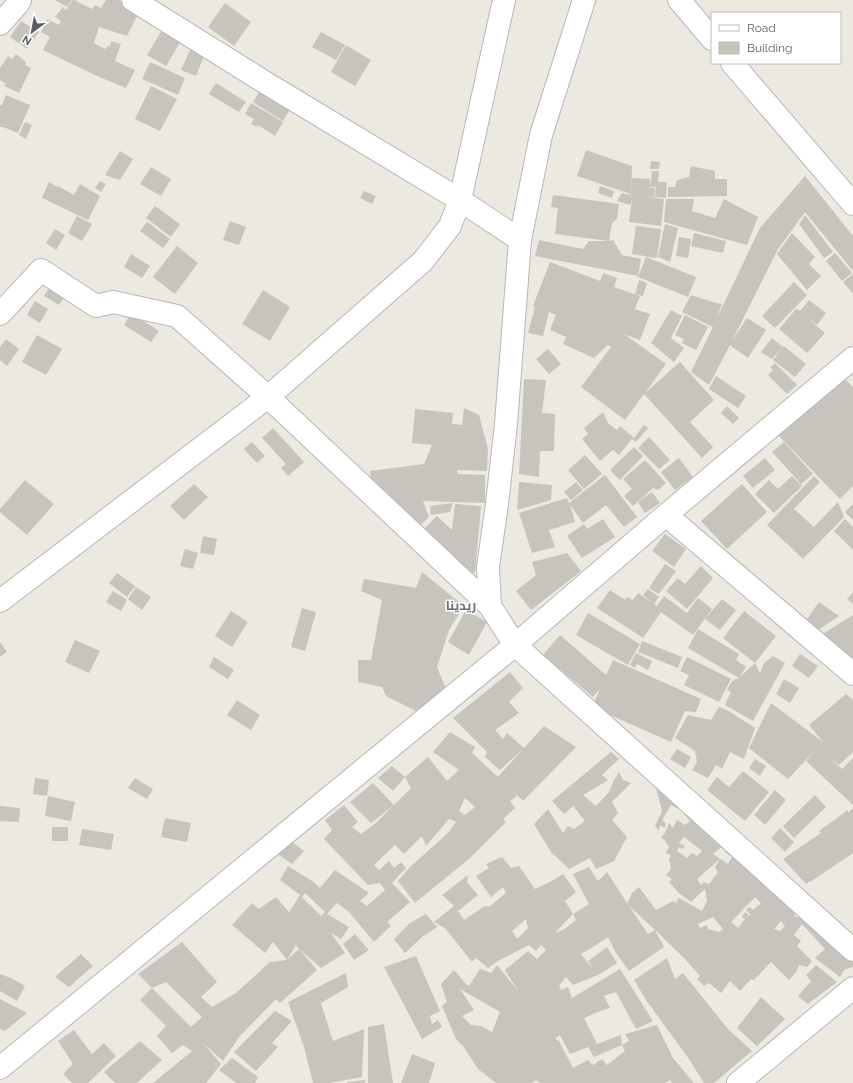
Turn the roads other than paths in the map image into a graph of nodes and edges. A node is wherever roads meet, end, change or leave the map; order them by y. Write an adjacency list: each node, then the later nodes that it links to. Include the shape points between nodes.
1 (20, 0): 6 (street)
2 (133, 0): 9 (street)
3 (504, 0): 9 (street)
4 (584, 0): 11 (street, via 541,135)
5 (678, 0): 7 (street)
6 (0, 24)
7 (711, 38)
8 (733, 64): 10 (street)
9 (460, 200): 11 (street); 14 (street, via 450,226 423,261)
10 (853, 204)
11 (520, 240): 17 (street, via 506,424 488,567)
12 (0, 314): 14 (street, via 41,270 96,306 113,302 177,316)
13 (853, 358): 15 (street)
14 (268, 397): 16 (street); 17 (street)
15 (666, 515): 18 (street); 19 (street)
16 (0, 601)
17 (490, 606): 18 (street)
18 (515, 645): 20 (street); 22 (street)
19 (853, 674)
20 (853, 950)
21 (853, 988): 23 (street)
22 (0, 1068)
23 (738, 1083)

